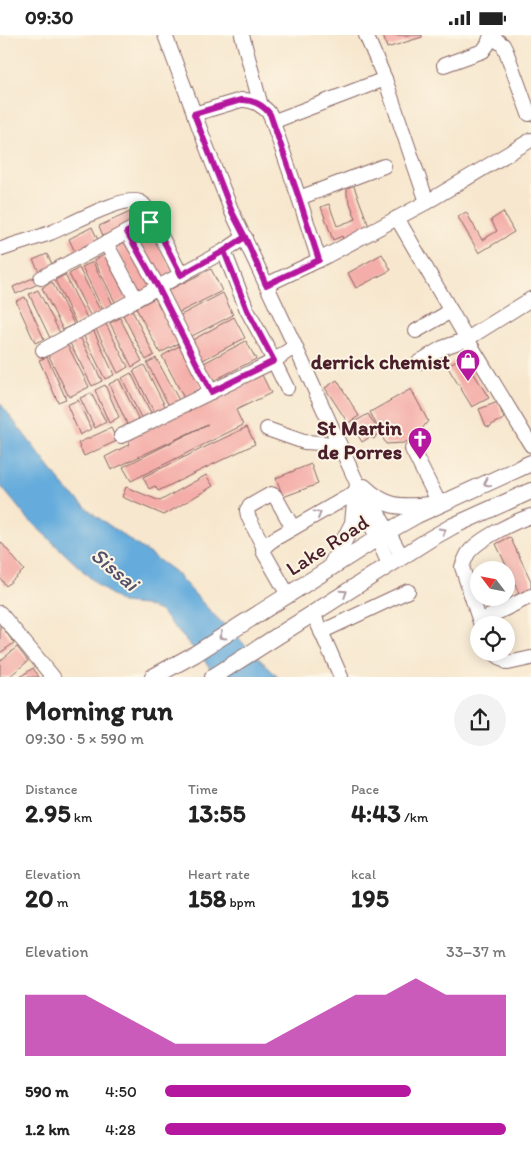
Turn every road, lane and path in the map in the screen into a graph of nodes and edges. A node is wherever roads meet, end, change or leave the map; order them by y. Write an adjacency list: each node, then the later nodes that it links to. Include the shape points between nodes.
1 (165, 35): 8 (street)
2 (242, 35): 7 (street)
3 (366, 35): 6 (street)
4 (491, 36): 5 (street, via 483,51); 9 (street, via 506,51)
5 (444, 65)
6 (385, 79): 10 (street); 14 (street)
7 (261, 106): 8 (street, via 248,99); 10 (street, via 270,114)
8 (194, 114): 18 (street)
9 (529, 114)
10 (272, 122): 13 (street)
11 (531, 140): 14 (street)
12 (384, 166): 13 (street)
13 (299, 198): 22 (street)
14 (427, 202): 15 (street)
15 (396, 218): 22 (street); 29 (street)
16 (150, 222): 17 (street); 20 (street, via 147,209 140,202 131,201 90,213 51,233); 23 (street, via 158,230)
17 (127, 232): 19 (street); 26 (street)
18 (245, 237): 21 (street); 25 (street)
19 (106, 243): 24 (street); 27 (street)
20 (2, 249)
21 (224, 251): 23 (street); 34 (street, via 247,310)
22 (319, 260): 25 (street)
23 (181, 275): 26 (street)
24 (41, 278)
25 (266, 285): 32 (street)
26 (158, 287): 27 (street); 37 (street)
27 (136, 299): 33 (street)
28 (531, 299): 31 (street)
29 (451, 311): 30 (street); 31 (street)
30 (416, 331)
31 (467, 339): 35 (street, via 442,348); 41 (street)
32 (295, 346): 34 (street); 40 (street)
33 (43, 351)
34 (274, 361): 36 (street); 37 (street)
35 (419, 362)
36 (287, 388)
37 (211, 392): 39 (street)
38 (267, 429): 40 (street, via 304,442)
39 (121, 436)
40 (339, 444): 44 (street)
41 (531, 445)
42 (412, 449): 46 (street)
43 (531, 463): 46 (main road, Lake Road, one-way to 46)
44 (359, 487): 46 (main road, via 390,505); 48 (street, one-way to 44); 49 (street); 52 (main road, via 353,523)
45 (531, 491): 51 (main road, one-way to 45, via 453,526)
46 (440, 505): 49 (main road, Lake Road)
47 (531, 516): 58 (street, via 520,519 468,552 462,567)
48 (293, 528): 50 (street); 50 (street, via 275,496 271,494 250,506 248,516)
49 (382, 535): 51 (street); 52 (main road, Lake Road)
50 (264, 548): 54 (street)
51 (395, 561): 57 (main road, one-way to 51)
52 (330, 567): 54 (main road, Lake Road)
53 (408, 591): 60 (street)
54 (288, 595): 64 (main road, Lake Road, one-way to 64)
55 (531, 596): 59 (street)
56 (0, 613): 63 (street)
57 (313, 613): 60 (street); 65 (main road)
58 (479, 616)
59 (494, 616)
60 (322, 632): 66 (street)
61 (531, 658): 62 (street)
62 (505, 661)
63 (53, 677)
64 (153, 677)
65 (213, 677)
66 (341, 677)

